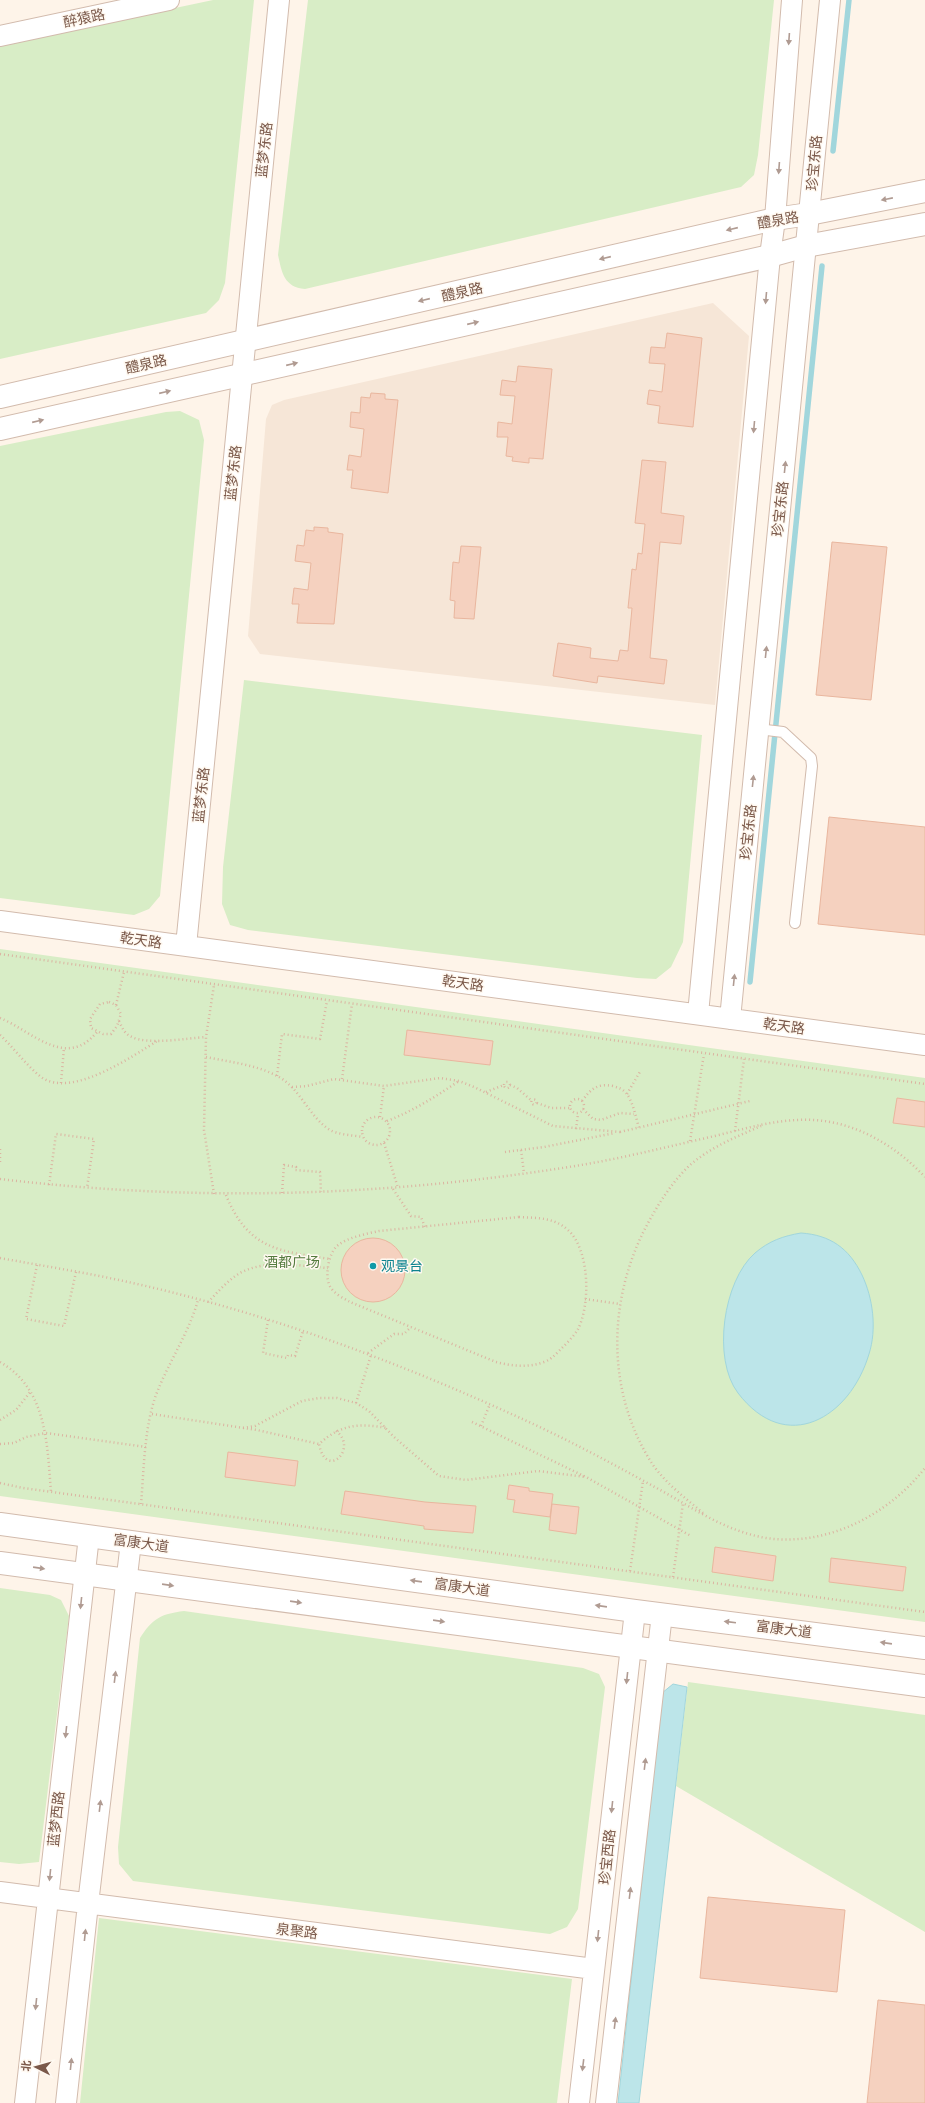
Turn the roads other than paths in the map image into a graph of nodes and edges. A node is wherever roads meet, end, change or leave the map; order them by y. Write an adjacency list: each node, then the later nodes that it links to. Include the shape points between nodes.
1 (169, 0): 5 (street, 醉猿路)
2 (279, 0): 12 (street, 蓝梦东路)
3 (792, 0): 8 (street, one-way to 8)
4 (830, 0): 7 (street, 珍宝东路)
5 (0, 36)
6 (925, 192): 7 (street, 醴泉路, one-way to 7)
7 (809, 214): 8 (street, 醴泉路); 10 (street, 珍宝东路)
8 (775, 219): 11 (street); 12 (street, 醴泉路, one-way to 12)
9 (925, 224): 10 (street)
10 (806, 246): 11 (street); 16 (street, 珍宝东路, one-way to 10)
11 (770, 256): 13 (street, one-way to 11); 20 (street, one-way to 20)
12 (245, 342): 13 (street, 蓝梦东路); 14 (street, 醴泉路)
13 (242, 375): 15 (street, one-way to 13); 19 (street, 蓝梦东路)
14 (0, 397)
15 (0, 429)
16 (758, 729): 18 (lane, via 783,732 811,758); 21 (street, 珍宝东路, one-way to 16)
17 (0, 921): 19 (street, 乾天路)
18 (795, 923)
19 (186, 946): 20 (street, 乾天路)
20 (698, 1014): 21 (street, 乾天路)
21 (730, 1019): 22 (street, 乾天路)
22 (925, 1045)
23 (0, 1524): 24 (street, 富康大道)
24 (89, 1536): 25 (street, 富康大道); 27 (street, 蓝梦西路)
25 (131, 1542): 28 (street); 29 (street, 富康大道, one-way to 25)
26 (0, 1563): 27 (street, one-way to 27)
27 (84, 1574): 28 (street); 36 (street, 蓝梦西路, one-way to 36)
28 (127, 1580): 31 (street, one-way to 31); 37 (street, one-way to 28)
29 (635, 1611): 30 (street, 富康大道); 31 (street, 珍宝西路)
30 (662, 1614): 32 (street, 富康大道, one-way to 30); 33 (street, 珍宝西路)
31 (631, 1646): 33 (street); 38 (street, 珍宝西路, one-way to 38)
32 (925, 1648)
33 (658, 1651): 34 (street); 42 (street, 珍宝西路, one-way to 33)
34 (925, 1686)
35 (0, 1892): 36 (street, 泉聚路)
36 (47, 1898): 37 (street, 泉聚路); 39 (street, 蓝梦西路, one-way to 39)
37 (88, 1904): 38 (street, 泉聚路); 40 (street, one-way to 37)
38 (594, 1969): 41 (street, 珍宝西路, one-way to 41)
39 (25, 2103)
40 (66, 2103)
41 (579, 2103)
42 (606, 2103)

